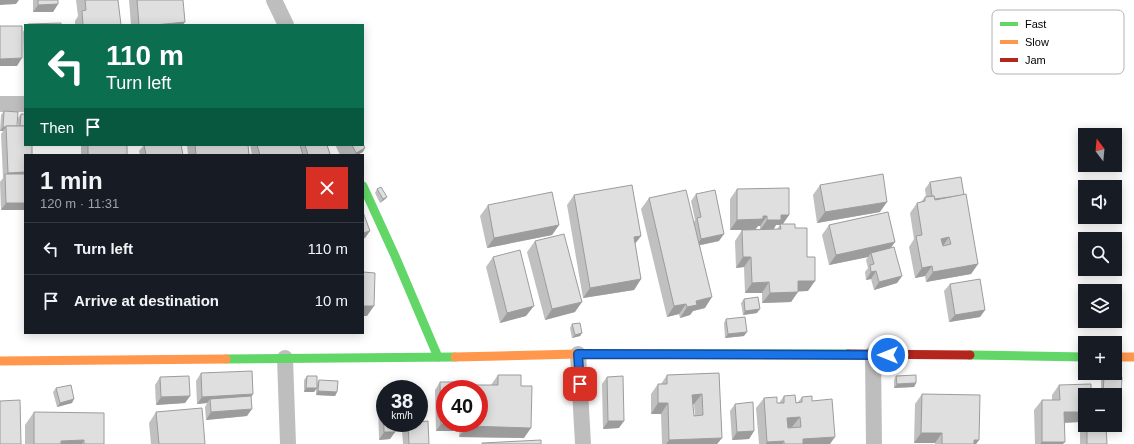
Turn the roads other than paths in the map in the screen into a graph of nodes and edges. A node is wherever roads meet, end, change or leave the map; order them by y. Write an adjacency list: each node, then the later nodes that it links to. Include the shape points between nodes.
1 (274, 0): 2 (street)
2 (286, 24)
3 (0, 104): 4 (street)
4 (24, 104)
5 (364, 188): 8 (street)
6 (578, 354): 7 (street); 8 (street); 15 (street)
7 (873, 354): 9 (street); 16 (street)
8 (438, 357): 12 (street)
9 (1078, 357)
10 (1122, 357): 11 (street)
11 (1134, 357)
12 (285, 358): 13 (street); 14 (street)
13 (0, 361)
14 (288, 444)
15 (583, 444)
16 (874, 444)

